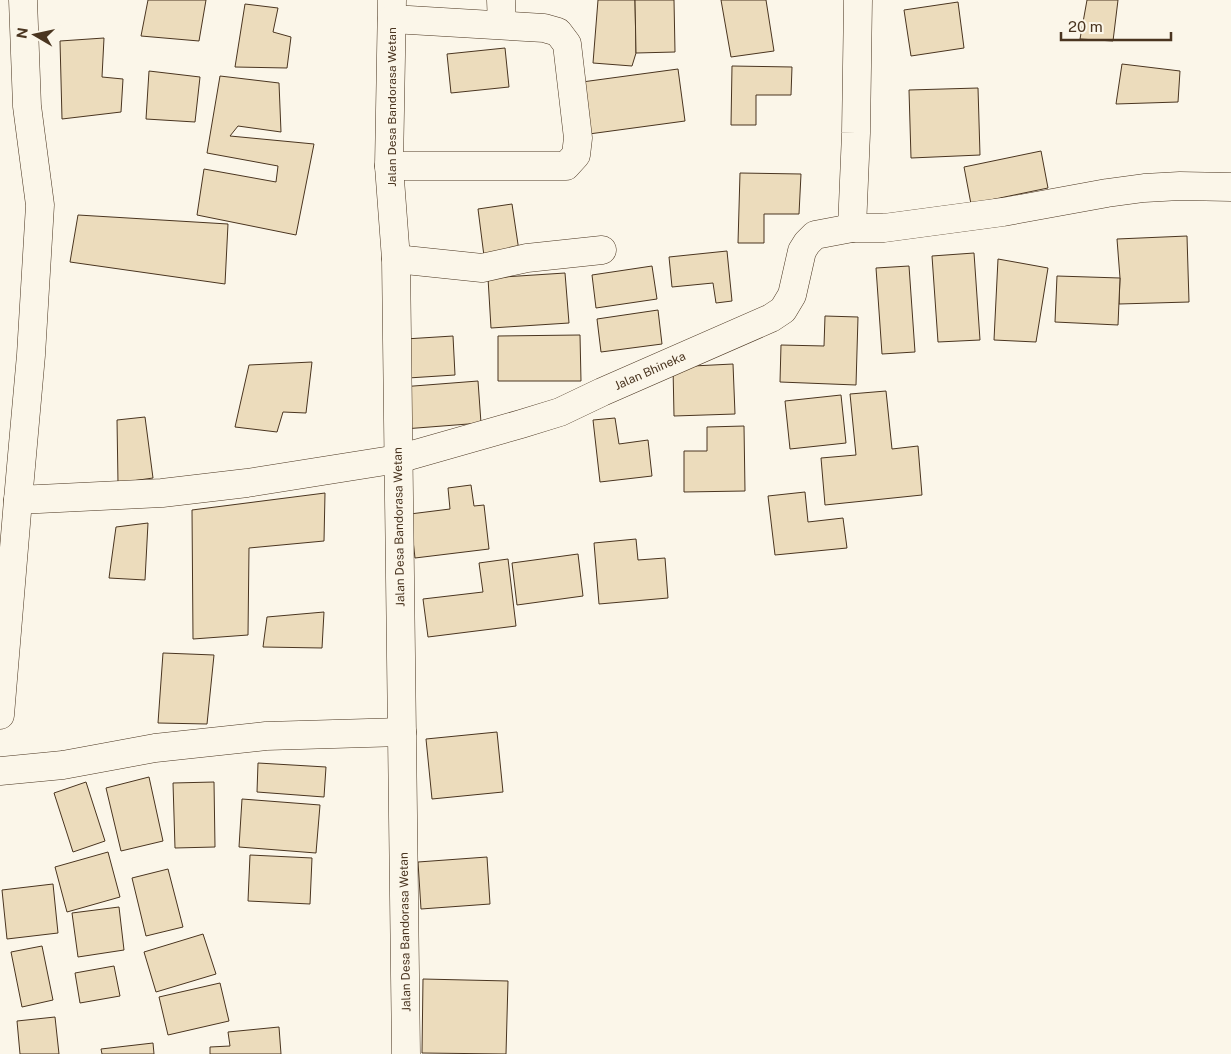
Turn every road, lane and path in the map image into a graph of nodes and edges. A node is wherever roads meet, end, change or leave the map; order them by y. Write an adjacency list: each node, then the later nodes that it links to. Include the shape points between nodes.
1 (23, 0): 11 (street, via 27,106 40,205)
2 (858, 0): 7 (street)
3 (392, 10): 4 (street); 5 (street, Jalan Desa Bandorasa Wetan)
4 (502, 12): 5 (street, via 558,32 567,44 578,138 576,156 566,166)
5 (389, 166): 9 (street, Jalan Desa Bandorasa Wetan)
6 (1231, 187): 7 (street, Jalan Bhineka, via 1144,188 1003,212 884,228)
7 (852, 228): 10 (street, Jalan Bhineka, via 815,235 807,243 802,251 792,294 783,310 771,318 560,412)
8 (602, 250): 9 (street, via 526,258 482,268)
9 (396, 259): 10 (street, Jalan Desa Bandorasa Wetan)
10 (398, 459): 11 (street, Jalan Bhineka, via 228,486 162,493); 13 (street, Jalan Desa Bandorasa Wetan)
11 (18, 500): 12 (street)
12 (0, 715)
13 (402, 732): 14 (street, via 266,736 155,748 63,765); 15 (street, Jalan Desa Bandorasa Wetan)
14 (0, 771)
15 (400, 1049)

